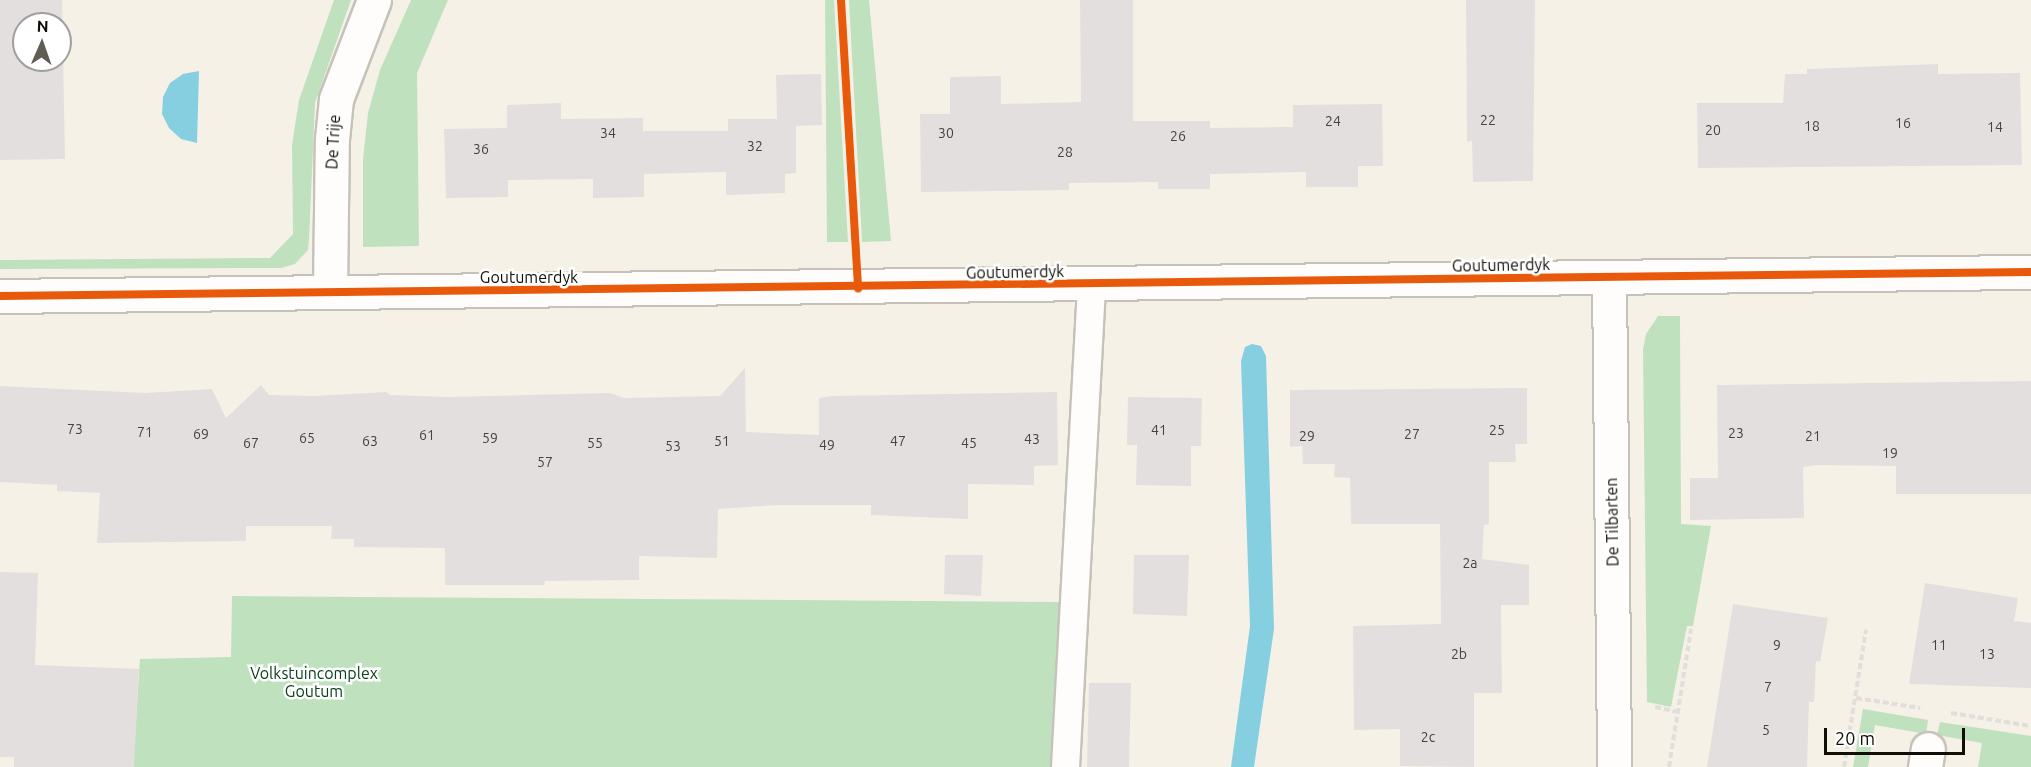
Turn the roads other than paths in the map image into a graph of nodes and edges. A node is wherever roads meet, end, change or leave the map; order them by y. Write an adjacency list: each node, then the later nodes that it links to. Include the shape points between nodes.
1 (374, 0): 5 (street, De Trije, via 346,64 336,99)
2 (2031, 272): 3 (street, Goutumerdyk)
3 (1609, 278): 4 (street, Goutumerdyk); 8 (street, De Tilbarten)
4 (1091, 285): 5 (street, Goutumerdyk); 7 (lane)
5 (330, 292): 6 (street, Goutumerdyk)
6 (0, 296)
7 (1065, 767)
8 (1614, 767)

